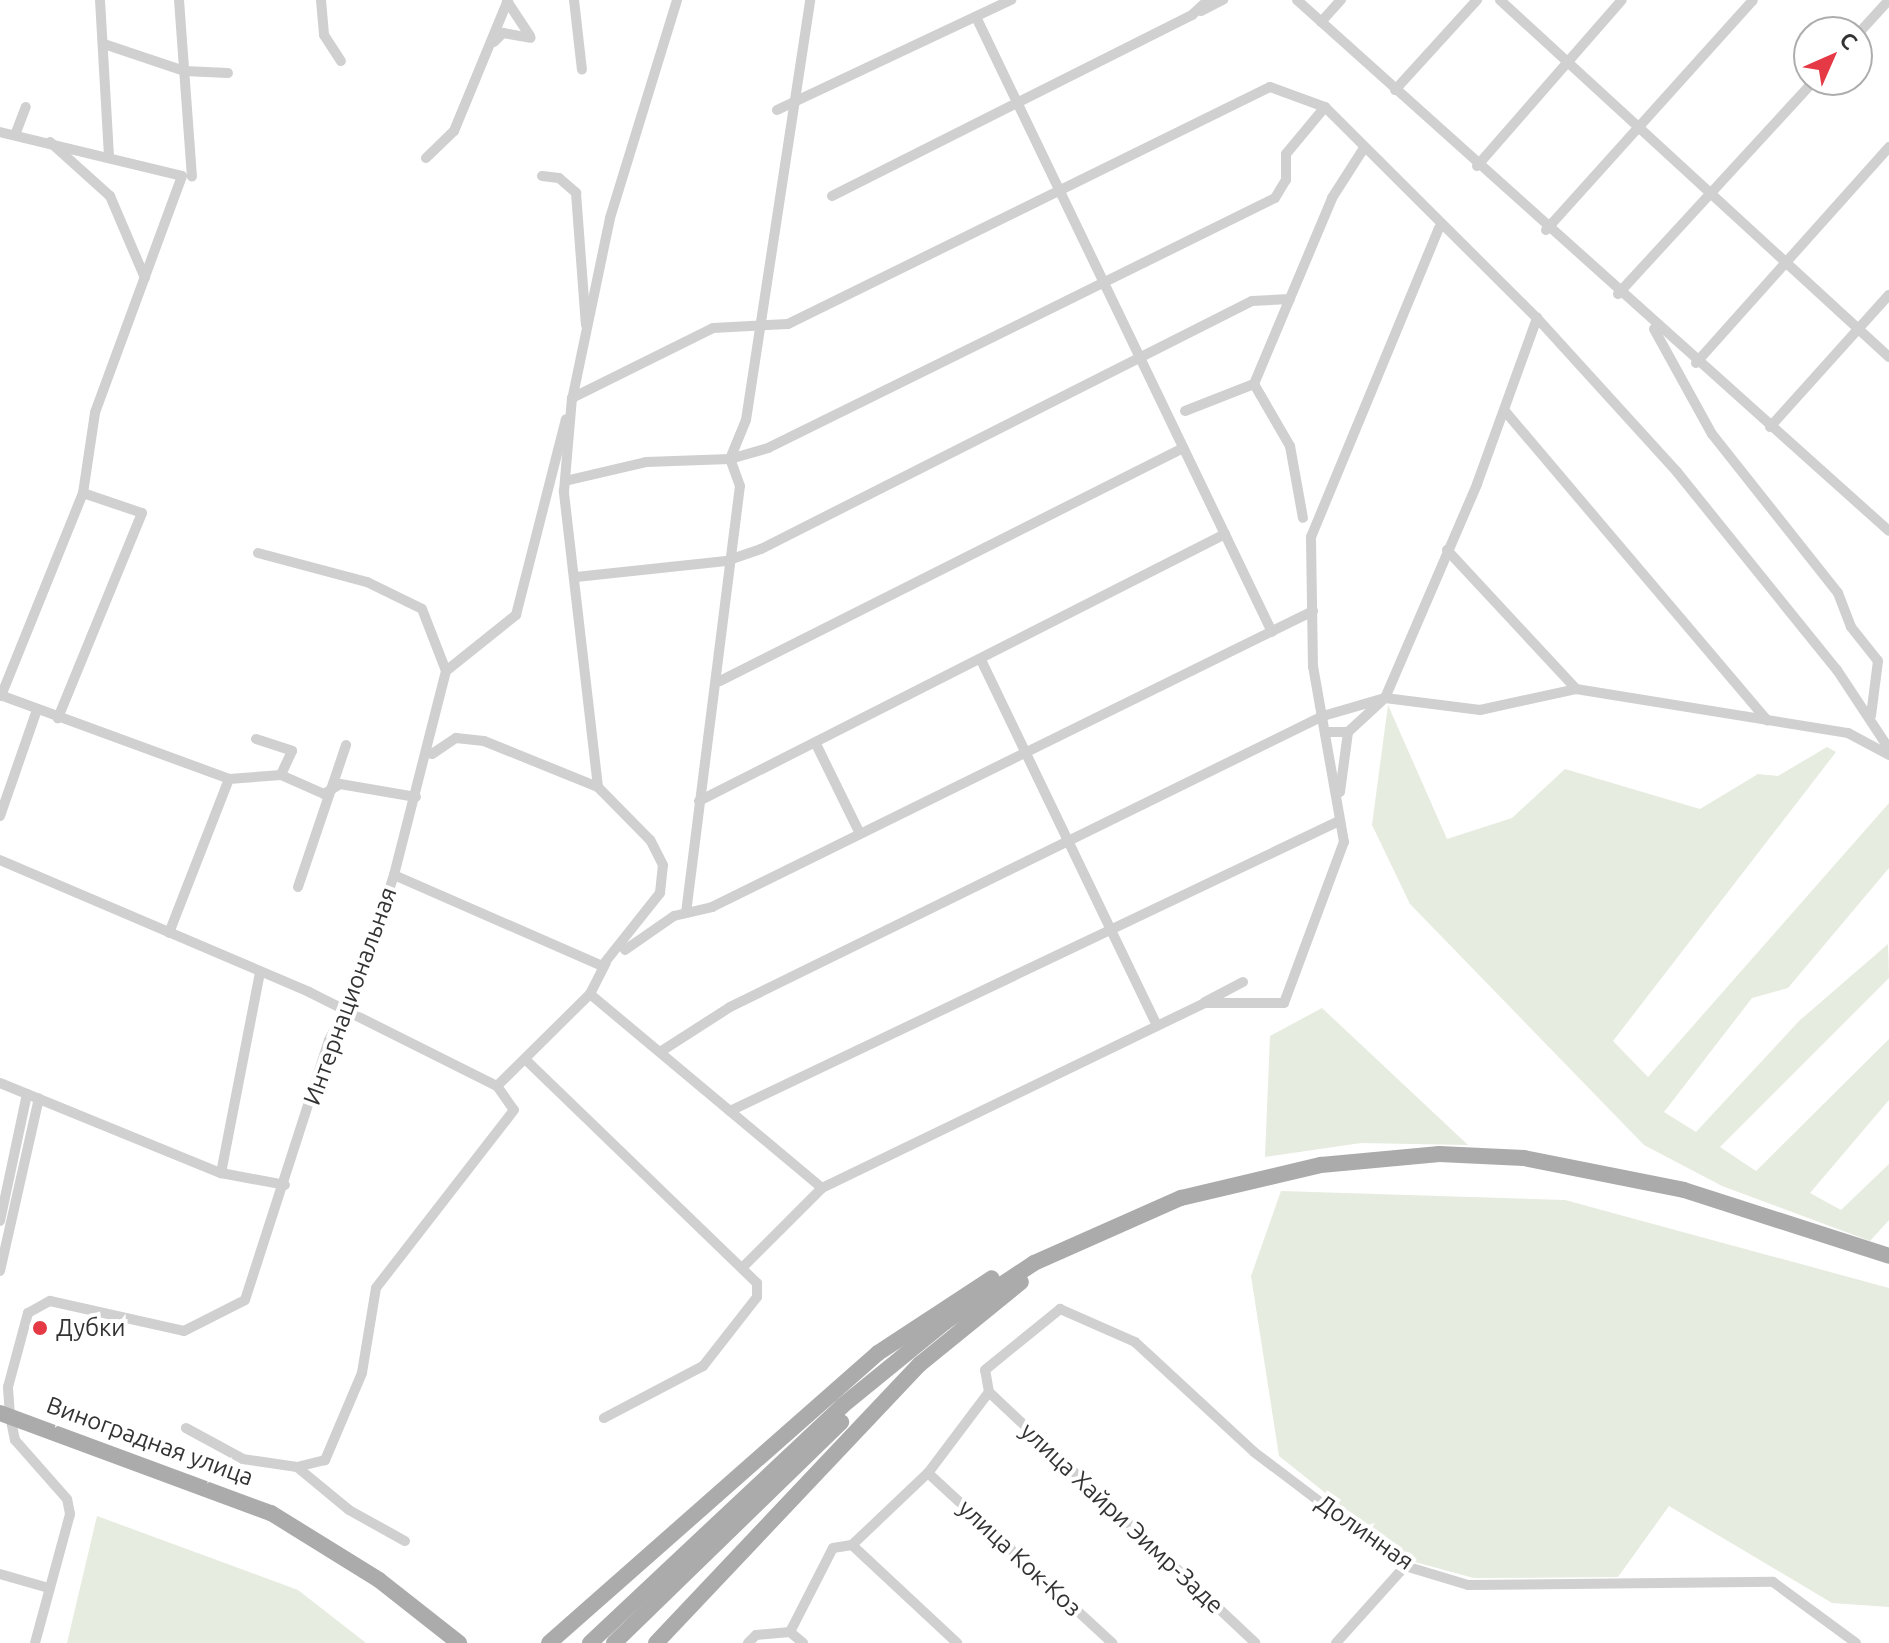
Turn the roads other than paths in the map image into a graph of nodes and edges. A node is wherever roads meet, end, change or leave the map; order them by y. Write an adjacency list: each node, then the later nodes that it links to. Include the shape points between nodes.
1 (100, 0): 20 (street)
2 (179, 0): 25 (street)
3 (321, 0): 23 (street, via 324,35)
4 (508, 0): 21 (street); 21 (street, via 531,38 503,33)
5 (574, 0): 24 (street)
6 (677, 0): 59 (street, via 610,218)
7 (810, 0): 29 (street)
8 (1011, 0): 18 (street)
9 (1208, 0): 17 (street)
10 (1223, 0): 17 (street)
11 (1297, 0): 19 (street)
12 (1341, 0): 19 (street)
13 (1477, 0): 27 (street)
14 (1500, 0): 22 (street)
15 (1622, 0): 22 (street)
16 (1753, 0): 34 (street)
17 (1192, 15): 30 (street)
18 (977, 19): 29 (street); 30 (street)
19 (1321, 22): 27 (street)
20 (104, 44): 25 (street); 40 (street)
21 (488, 47): 41 (street, via 454,131)
22 (1570, 59): 34 (street); 42 (street)
23 (341, 61)
24 (582, 70)
25 (184, 71): 26 (street); 44 (street)
26 (228, 73)
27 (1395, 90): 42 (street)
28 (1800, 96): 45 (street)
29 (794, 103): 33 (street); 58 (street)
30 (1017, 103): 46 (street); 47 (street)
31 (26, 107): 36 (street)
32 (1325, 107): 39 (street); 46 (street, via 1270,87); 52 (street, via 1286,154 1286,180 1275,198)
33 (777, 110)
34 (1642, 124): 45 (street); 49 (street)
35 (0, 132): 36 (street)
36 (15, 135): 37 (street)
37 (48, 140): 40 (street); 51 (street, via 110,196)
38 (1889, 147): 50 (street)
39 (1364, 148): 48 (street); 55 (street, via 1332,198)
40 (109, 156): 51 (street, via 182,176)
41 (426, 158)
42 (1477, 166): 49 (street)
43 (542, 176): 59 (street, via 559,178 576,193)
44 (192, 177)
45 (1712, 191): 50 (street); 53 (street)
46 (1060, 192): 52 (street); 58 (street, via 788,324)
47 (832, 196)
48 (1439, 228): 56 (street); 80 (street, via 1311,537)
49 (1546, 230): 53 (street)
50 (1786, 260): 60 (street); 63 (street)
51 (145, 278): 72 (street, via 95,413)
52 (1103, 281): 62 (street); 70 (street, via 768,448)
53 (1618, 294): 57 (street)
54 (1889, 295): 60 (street)
55 (1290, 299): 62 (street, via 1252,301); 64 (street)
56 (1537, 318): 66 (street); 92 (street, via 1677,472)
57 (1651, 323): 63 (street); 86 (street, via 1712,434 1838,593 1851,627 1878,661)
58 (757, 326): 65 (street, via 713,328); 70 (street, via 746,420)
59 (587, 328): 65 (street)
60 (1859, 328): 61 (street); 68 (street)
61 (1889, 357)
62 (1141, 361): 69 (street); 78 (street)
63 (1696, 363): 68 (street)
64 (1254, 384): 67 (street); 73 (street, via 1290,446)
65 (572, 398): 71 (street); 83 (street, via 516,615)
66 (1504, 410): 76 (street); 94 (street)
67 (1185, 411)
68 (1770, 427): 74 (street)
69 (1183, 448): 75 (street); 85 (street)
70 (730, 459): 71 (street, via 646,462); 78 (street, via 740,486)
71 (565, 481): 79 (street)
72 (83, 493): 88 (street); 93 (street, via 142,513)
73 (1303, 518)
74 (1889, 531)
75 (1225, 534): 81 (street); 82 (street)
76 (1447, 550): 87 (street); 89 (street)
77 (258, 553): 83 (street, via 367,582 422,609)
78 (726, 561): 79 (street); 85 (street)
79 (576, 577): 105 (street)
80 (1313, 611): 81 (street); 91 (street)
81 (1272, 632): 101 (street)
82 (982, 662): 98 (street); 101 (street)
83 (446, 671): 102 (street, Интернациональная)
84 (1889, 679): 86 (street)
85 (720, 681): 108 (street)
86 (1875, 686): 92 (street)
87 (1576, 689): 89 (street, via 1480,710); 94 (street)
88 (1, 696): 90 (street)
89 (1385, 698): 91 (street); 96 (street)
90 (37, 710): 93 (street); 109 (street)
91 (1323, 716): 95 (street); 112 (street)
92 (1871, 716): 100 (street)
93 (58, 718): 104 (street)
94 (1767, 720): 100 (street, via 1848,733)
95 (1326, 732): 96 (street); 110 (street)
96 (1348, 732): 110 (street)
97 (256, 739): 103 (street, via 292,751)
98 (816, 744): 108 (street); 111 (street)
99 (346, 745): 106 (street)
100 (1889, 752)
101 (1026, 753): 111 (street); 112 (street)
102 (427, 760): 105 (street, via 456,738 484,741); 107 (street, Интернациональная)
103 (281, 775): 104 (street); 106 (street)
104 (229, 779): 118 (street)
105 (598, 787): 119 (street, via 650,840 663,865 660,893)
106 (324, 794): 107 (street, via 340,784); 115 (street)
107 (416, 797): 114 (street, Интернациональная)
108 (699, 801): 116 (street)
109 (0, 816)
110 (1337, 822): 117 (street); 123 (street, via 1344,842 1284,1003)
111 (860, 834): 116 (street)
112 (1069, 841): 117 (street); 126 (street, via 730,1007)
113 (0, 860): 118 (street)
114 (394, 875): 119 (street); 124 (street, Интернациональная, via 358,985)
115 (298, 887)
116 (686, 913): 119 (street)
117 (1112, 931): 125 (street); 132 (street)
118 (169, 933): 120 (street)
119 (602, 966): 122 (street)
120 (260, 972): 124 (street); 133 (street)
121 (1243, 982): 123 (street)
122 (590, 994): 126 (street); 127 (street)
123 (1204, 1003): 125 (street)
124 (342, 1009): 129 (street); 134 (street, Интернациональная)
125 (1157, 1025): 135 (street)
126 (660, 1052): 132 (street)
127 (527, 1061): 129 (street); 139 (street)
128 (0, 1083): 130 (street)
129 (497, 1086): 146 (street, via 514,1110 507,1125 376,1288 362,1373 335,1444 325,1460)
130 (27, 1094): 131 (street); 136 (street)
131 (39, 1098): 133 (street); 140 (street)
132 (730, 1111): 135 (street)
133 (221, 1173): 134 (street)
134 (285, 1185): 143 (street, Интернациональная, via 245,1300 184,1331 78,1306 35,1304 8,1387)
135 (822, 1188): 139 (street)
136 (0, 1221)
137 (1070, 1244): 138 (main road, via 1229,1184 1321,1165 1439,1154 1585,1166); 141 (main road, via 967,1305); 157 (main road, via 966,1291 878,1353); 159 (main road, via 920,1364)
138 (1889, 1256)
139 (742, 1268): 144 (street, via 757,1283 757,1297 703,1366)
140 (0, 1271)
141 (900, 1359): 155 (main road); 158 (main road)
142 (989, 1392): 147 (street); 150 (street, Долинная, via 985,1370 1060,1309 1135,1342 1254,1452); 164 (street, улица Хайри Эимр-Заде)
143 (5, 1415): 152 (street, via 15,1440 67,1499 70,1514); 154 (main road, Виноградная улица, via 202,1482 322,1542)
144 (604, 1418)
145 (186, 1428): 146 (street, via 243,1459)
146 (297, 1467): 148 (street, via 349,1510)
147 (928, 1473): 149 (street); 163 (street, улица Кок-Коз)
148 (405, 1541)
149 (852, 1545): 153 (street, via 833,1548); 162 (street)
150 (1405, 1566): 165 (street); 166 (street, Долинная, via 1468,1585 1773,1582)
151 (0, 1574): 152 (street)
152 (45, 1587): 156 (street)
153 (790, 1632): 160 (street, via 772,1630); 161 (street)
154 (456, 1641)
155 (592, 1641)
156 (35, 1643)
157 (549, 1643)
158 (614, 1643)
159 (656, 1643)
160 (748, 1643)
161 (803, 1643)
162 (957, 1643)
163 (1112, 1643)
164 (1255, 1643)
165 (1336, 1643)
166 (1856, 1643)

